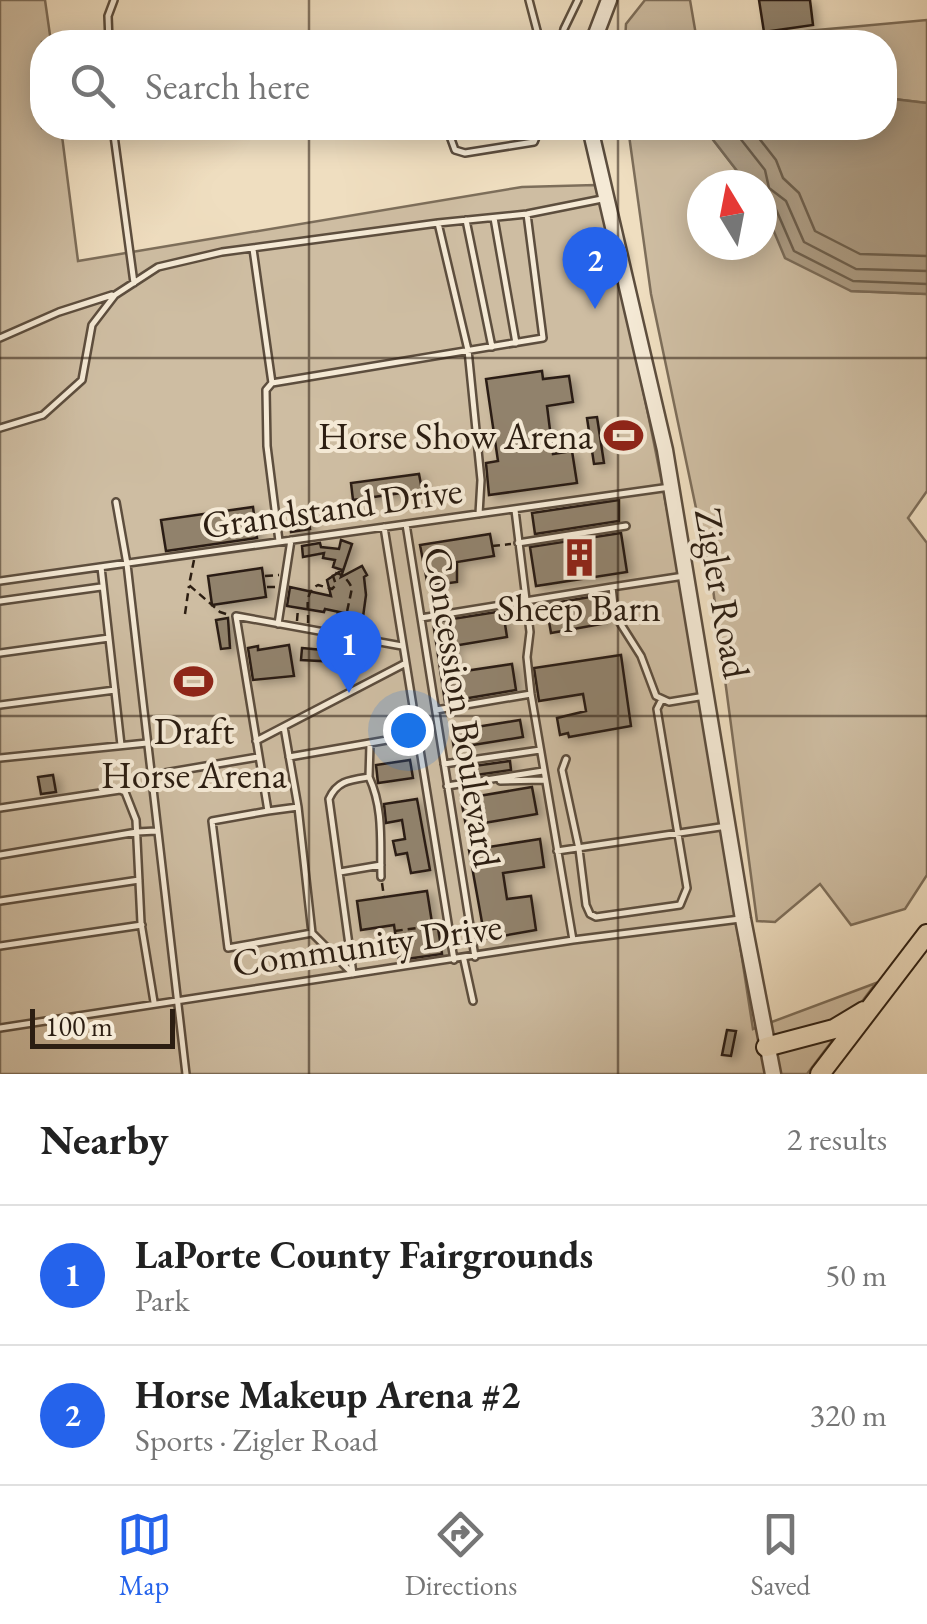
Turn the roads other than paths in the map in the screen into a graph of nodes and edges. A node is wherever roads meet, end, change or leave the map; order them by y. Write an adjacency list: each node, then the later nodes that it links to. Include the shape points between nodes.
1 (114, 0): 5 (lane)
2 (529, 0): 6 (lane)
3 (578, 0): 7 (lane)
4 (609, 0): 8 (street)
5 (109, 30)
6 (534, 30)
7 (564, 30)
8 (598, 30)
9 (115, 140): 19 (lane)
10 (451, 140): 11 (lane, via 454,150 465,153)
11 (535, 140)
12 (592, 140): 13 (street, Zigler Road)
13 (604, 198): 14 (lane); 27 (street, Zigler Road)
14 (527, 214): 15 (lane); 22 (lane, via 543,338)
15 (494, 218): 16 (lane); 22 (lane)
16 (466, 220): 17 (lane); 23 (lane)
17 (438, 222): 18 (lane); 24 (lane)
18 (253, 249): 19 (lane, via 158,267); 25 (lane)
19 (134, 283): 20 (lane)
20 (115, 294): 21 (lane); 26 (lane, via 92,325 82,380 43,415)
21 (0, 338)
22 (516, 343): 23 (lane)
23 (492, 346): 24 (lane)
24 (468, 350): 25 (lane); 30 (lane)
25 (272, 383): 35 (lane, via 266,390 266,446)
26 (0, 428)
27 (672, 487): 29 (lane, Grandstand Drive); 39 (street, Zigler Road)
28 (116, 502): 37 (lane)
29 (515, 510): 30 (lane, Grandstand Drive); 36 (lane)
30 (479, 514): 31 (lane, Grandstand Drive)
31 (406, 524): 33 (lane, Grandstand Drive); 45 (lane, Concession Boulevard)
32 (626, 526): 36 (lane)
33 (384, 527): 34 (lane, Grandstand Drive); 48 (lane)
34 (291, 540): 35 (lane, Grandstand Drive); 46 (lane)
35 (279, 542): 37 (lane, Grandstand Drive)
36 (518, 544): 43 (lane)
37 (126, 564): 38 (lane, Grandstand Drive); 60 (lane)
38 (101, 567): 40 (lane, Grandstand Drive); 42 (lane)
39 (688, 576): 41 (lane); 53 (street, Zigler Road)
40 (0, 581)
41 (612, 586): 43 (lane); 54 (lane, via 615,615)
42 (102, 587): 44 (lane); 47 (lane)
43 (526, 599): 45 (lane); 52 (lane)
44 (0, 601)
45 (420, 618): 56 (lane, Concession Boulevard)
46 (278, 624): 48 (lane); 59 (lane, via 236,616)
47 (109, 638): 49 (lane); 51 (lane)
48 (402, 646): 50 (lane)
49 (0, 653)
50 (404, 664): 57 (lane); 58 (lane)
51 (115, 690): 55 (lane); 62 (lane)
52 (531, 694): 56 (lane); 63 (lane)
53 (708, 695): 54 (lane); 78 (street, Zigler Road)
54 (662, 698): 81 (lane, via 657,709)
55 (0, 705)
56 (435, 710): 68 (lane, Concession Boulevard)
57 (284, 727): 59 (lane); 65 (lane)
58 (416, 735): 61 (lane); 98 (lane)
59 (256, 741): 64 (lane)
60 (147, 743): 62 (lane); 70 (lane)
61 (370, 744): 65 (lane); 71 (lane)
62 (121, 745): 66 (lane)
63 (540, 750): 68 (lane); 69 (lane)
64 (258, 757): 70 (lane); 77 (lane)
65 (289, 757): 75 (lane)
66 (0, 758)
67 (566, 759): 82 (lane, via 562,770)
68 (444, 764): 74 (lane, Concession Boulevard)
69 (544, 771): 72 (lane); 73 (lane)
70 (151, 775): 79 (lane)
71 (368, 778): 85 (lane, via 375,790); 86 (lane, via 346,780 329,800)
72 (545, 780): 73 (lane); 83 (lane)
73 (477, 782): 74 (lane)
74 (447, 786): 96 (lane, Concession Boulevard)
75 (298, 807): 77 (lane); 92 (lane)
76 (0, 808): 80 (lane, via 120,790 130,798)
77 (268, 811): 92 (lane, via 212,822 228,948)
78 (729, 825): 81 (lane); 90 (street, Zigler Road)
79 (156, 831): 80 (lane); 100 (lane)
80 (137, 832): 84 (lane); 88 (lane)
81 (678, 833): 82 (lane); 82 (lane, via 687,888 676,907 590,914)
82 (579, 848): 83 (lane)
83 (557, 851): 94 (lane)
84 (0, 854)
85 (381, 865): 86 (lane); 87 (lane)
86 (339, 872): 99 (lane)
87 (381, 877)
88 (139, 880): 89 (lane); 91 (lane)
89 (0, 902)
90 (742, 919): 94 (lane, Community Drive); 105 (street, Zigler Road)
91 (142, 925): 95 (lane); 102 (lane)
92 (312, 933): 99 (lane)
93 (927, 934): 103 (main road)
94 (572, 940): 96 (lane, Community Drive)
95 (0, 946)
96 (474, 958): 97 (lane, Community Drive)
97 (464, 959): 98 (lane, Community Drive); 101 (lane)
98 (454, 960): 99 (lane, Community Drive)
99 (353, 974): 100 (lane, Community Drive)
100 (178, 998): 102 (lane, Community Drive); 106 (lane)
101 (473, 1001)
102 (154, 1002): 104 (lane, Community Drive)
103 (873, 1006): 105 (main road, via 834,1029); 108 (main road)
104 (0, 1028)
105 (766, 1046): 107 (street, Zigler Road)
106 (186, 1074)
107 (773, 1074)
108 (820, 1074)

